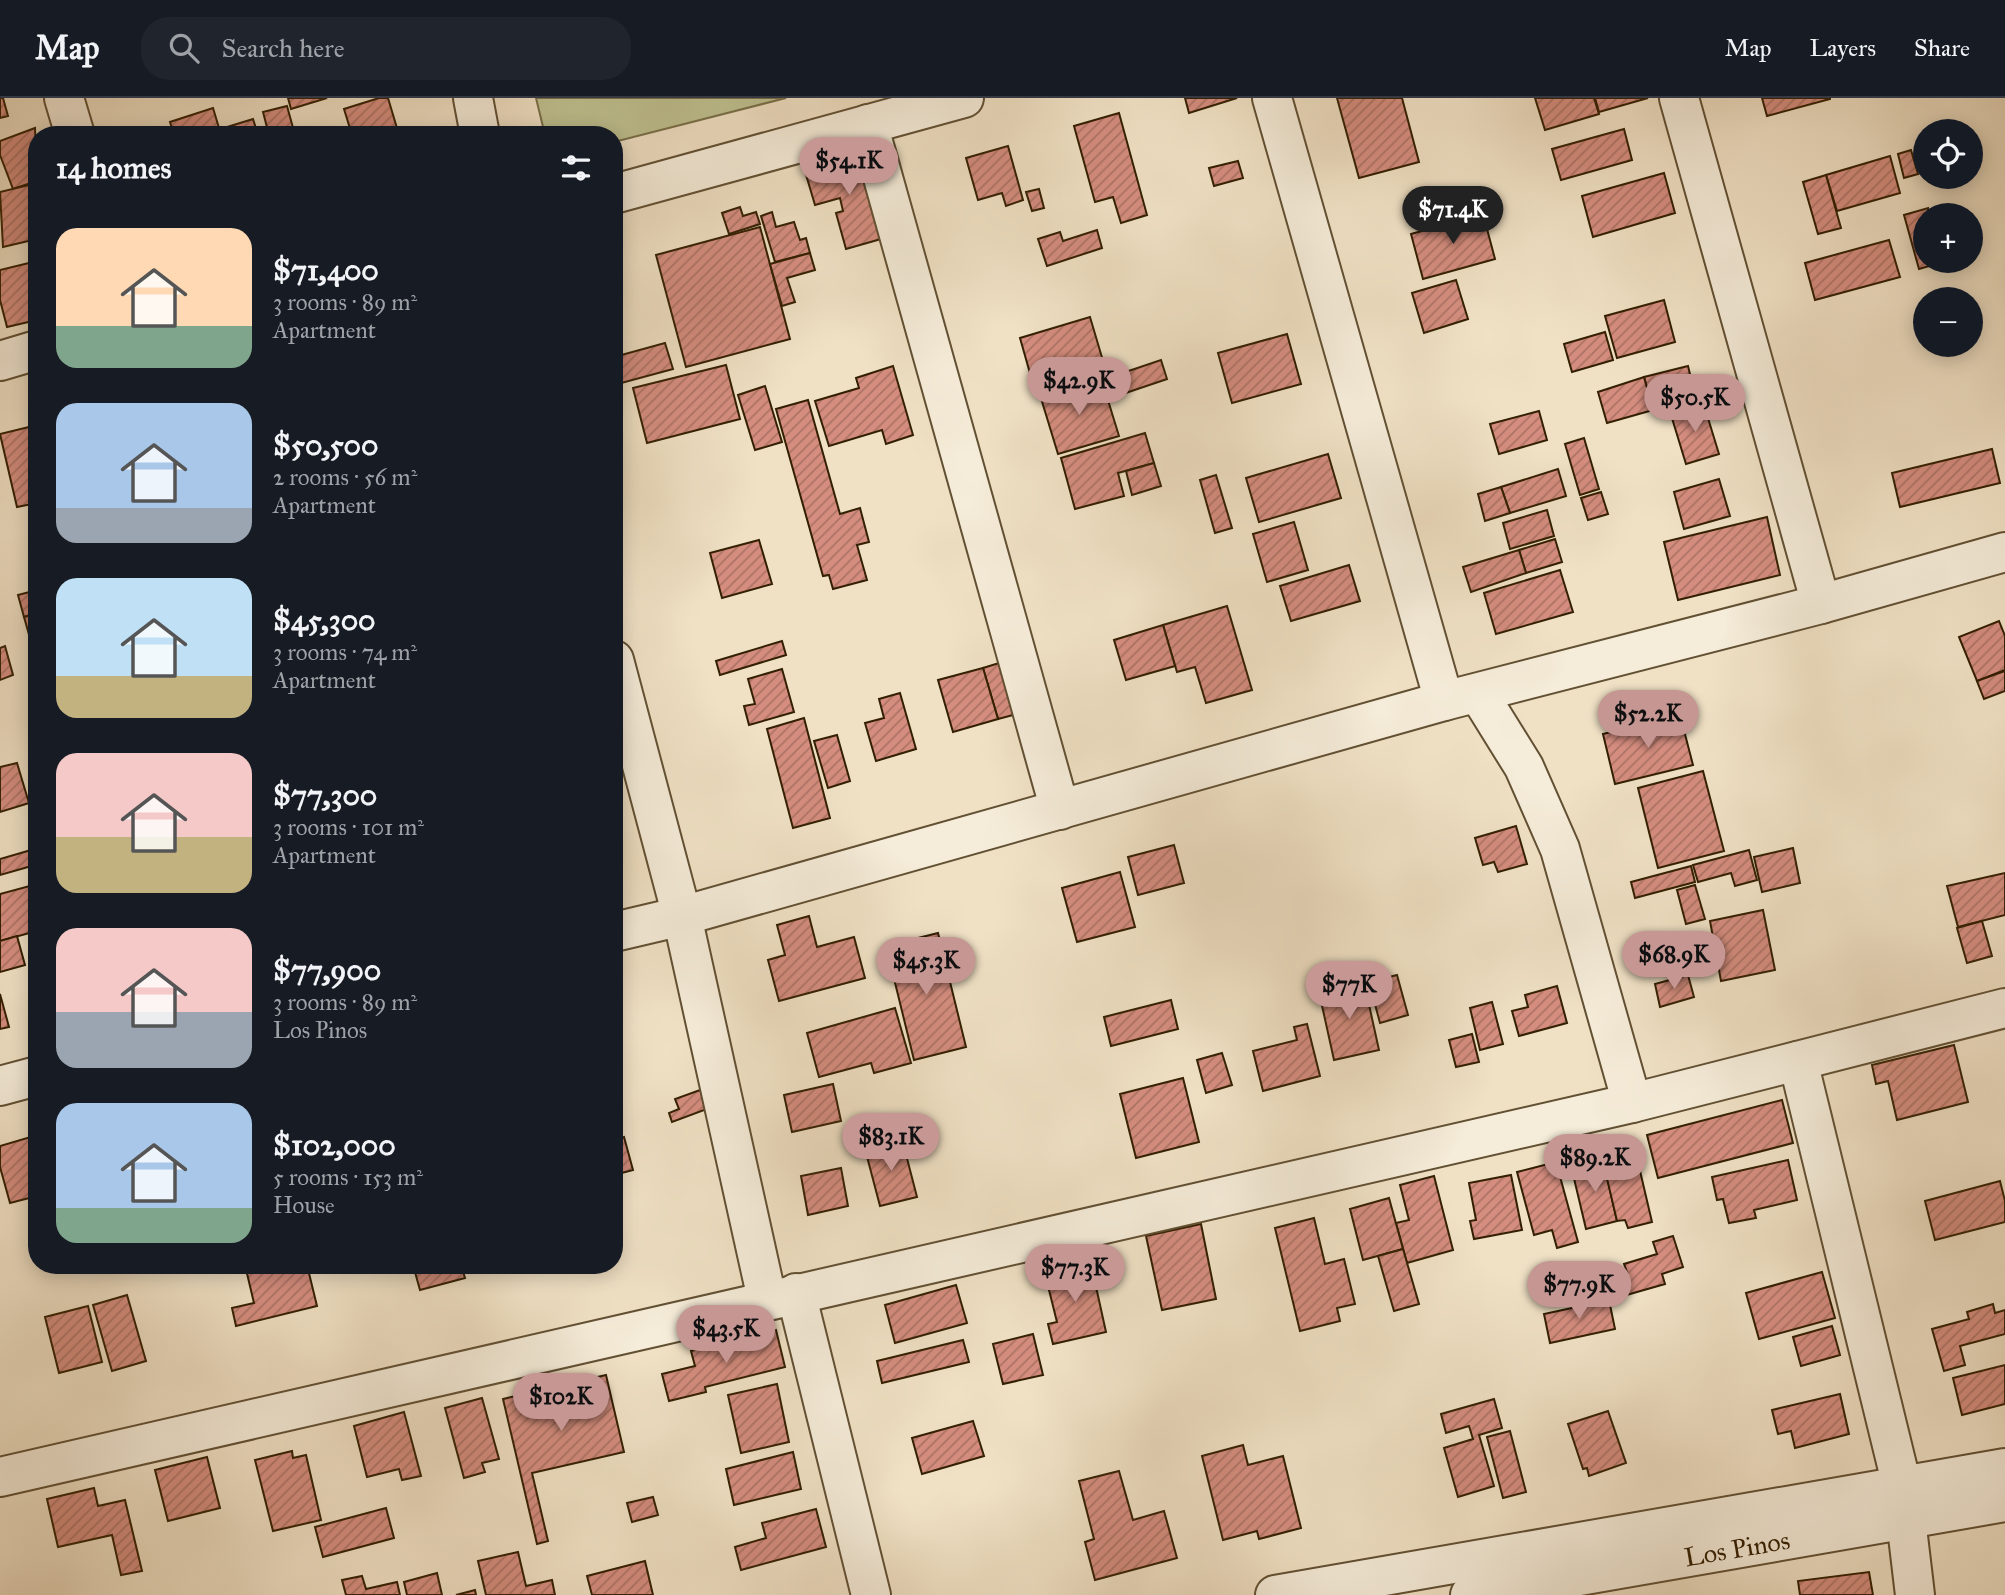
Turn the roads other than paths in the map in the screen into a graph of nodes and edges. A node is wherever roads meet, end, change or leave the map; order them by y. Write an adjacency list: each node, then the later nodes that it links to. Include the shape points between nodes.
1 (64, 98): 7 (street)
2 (472, 98): 8 (street)
3 (964, 98): 6 (street)
4 (1272, 98): 15 (street)
5 (1679, 98): 13 (street)
6 (868, 124): 9 (street); 16 (street)
7 (72, 126)
8 (478, 126)
9 (623, 192)
10 (28, 353): 11 (street)
11 (0, 361)
12 (2005, 552): 13 (street)
13 (1821, 604): 15 (street)
14 (623, 694): 17 (street)
15 (1461, 697): 16 (street); 23 (street, via 1524,767 1560,849)
16 (1060, 810): 17 (street)
17 (682, 916): 18 (street); 24 (street)
18 (623, 930)
19 (2005, 1008): 20 (street)
20 (1798, 1061): 23 (street); 28 (street)
21 (28, 1078): 22 (street)
22 (0, 1086)
23 (1632, 1103): 24 (street)
24 (782, 1296): 26 (street); 29 (street)
25 (2005, 1468): 28 (street)
26 (0, 1477)
27 (2005, 1502): 28 (street, Los Pinos)
28 (1904, 1503): 30 (street); 31 (street, Los Pinos); 32 (street)
29 (871, 1595)
30 (1275, 1595)
31 (1470, 1595)
32 (1915, 1595)

